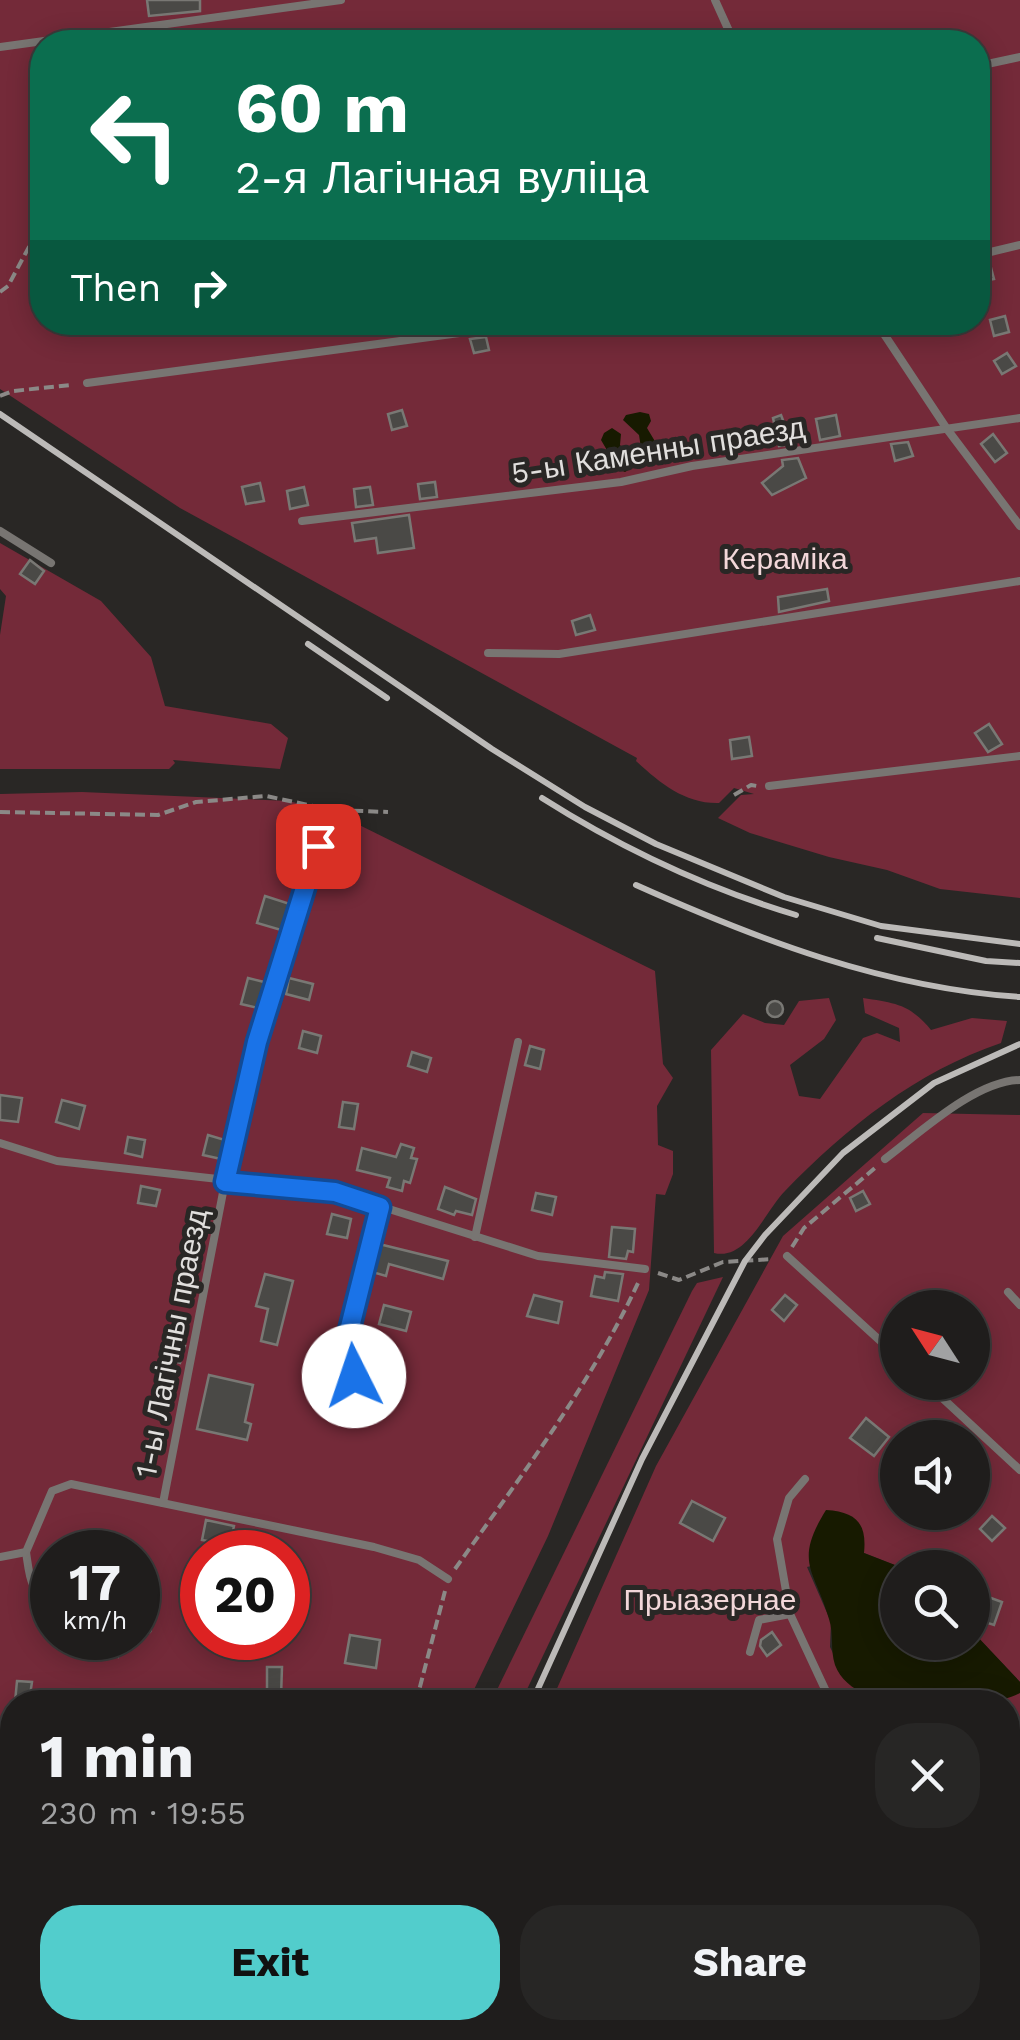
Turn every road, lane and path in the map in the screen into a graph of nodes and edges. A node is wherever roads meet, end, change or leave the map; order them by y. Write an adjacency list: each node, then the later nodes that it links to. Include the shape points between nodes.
1 (341, 0): 3 (lane)
2 (715, 0): 4 (lane)
3 (123, 30)
4 (729, 30)
5 (30, 43): 6 (lane)
6 (0, 47)
7 (1020, 57): 8 (lane)
8 (990, 63)
9 (30, 244): 12 (path)
10 (1020, 245): 11 (lane)
11 (990, 252)
12 (0, 292)
13 (445, 335): 15 (lane)
14 (885, 335): 18 (lane)
15 (87, 383): 16 (path)
16 (0, 396)
17 (1020, 418): 18 (lane, 5-ы Каменны праезд)
18 (947, 429): 19 (lane, 5-ы Каменны праезд, via 621,482); 20 (lane)
19 (302, 522)
20 (1020, 526)
21 (0, 531): 22 (lane)
22 (50, 563)
23 (1020, 581): 24 (lane, via 559,654)
24 (488, 652)
25 (1020, 756): 26 (lane)
26 (769, 786): 27 (path, via 751,785)
27 (734, 795)
28 (332, 810): 29 (path, via 266,796 196,802 158,816); 30 (path); 31 (path)
29 (0, 812)
30 (388, 812)
31 (318, 846): 36 (lane, 1-ы Лагічны праезд, via 257,1042)
32 (518, 1042): 38 (lane)
33 (1020, 1080): 35 (lane, via 980,1091)
34 (0, 1143): 36 (lane, via 57,1160)
35 (885, 1159): 39 (path, via 804,1228)
36 (225, 1182): 37 (lane, via 335,1192); 48 (lane, 1-ы Лагічны праезд)
37 (380, 1207): 38 (lane); 44 (lane, via 346,1343)
38 (475, 1237): 40 (lane, via 538,1256)
39 (787, 1256): 40 (path, via 722,1262 679,1280); 43 (lane)
40 (644, 1269): 52 (path, via 568,1407)
41 (1008, 1292): 42 (lane)
42 (1020, 1305)
43 (880, 1341)
44 (354, 1376)
45 (944, 1400): 46 (lane)
46 (1020, 1470)
47 (805, 1479): 53 (lane, via 789,1498 777,1539)
48 (163, 1503): 49 (lane, via 71,1484 52,1491); 52 (lane, via 374,1548 419,1560)
49 (26, 1552): 50 (lane); 51 (lane)
50 (0, 1557)
51 (30, 1577)
52 (448, 1579): 55 (path)
53 (790, 1614): 54 (lane, via 759,1620); 56 (lane)
54 (750, 1652)
55 (419, 1690)
56 (825, 1690)

